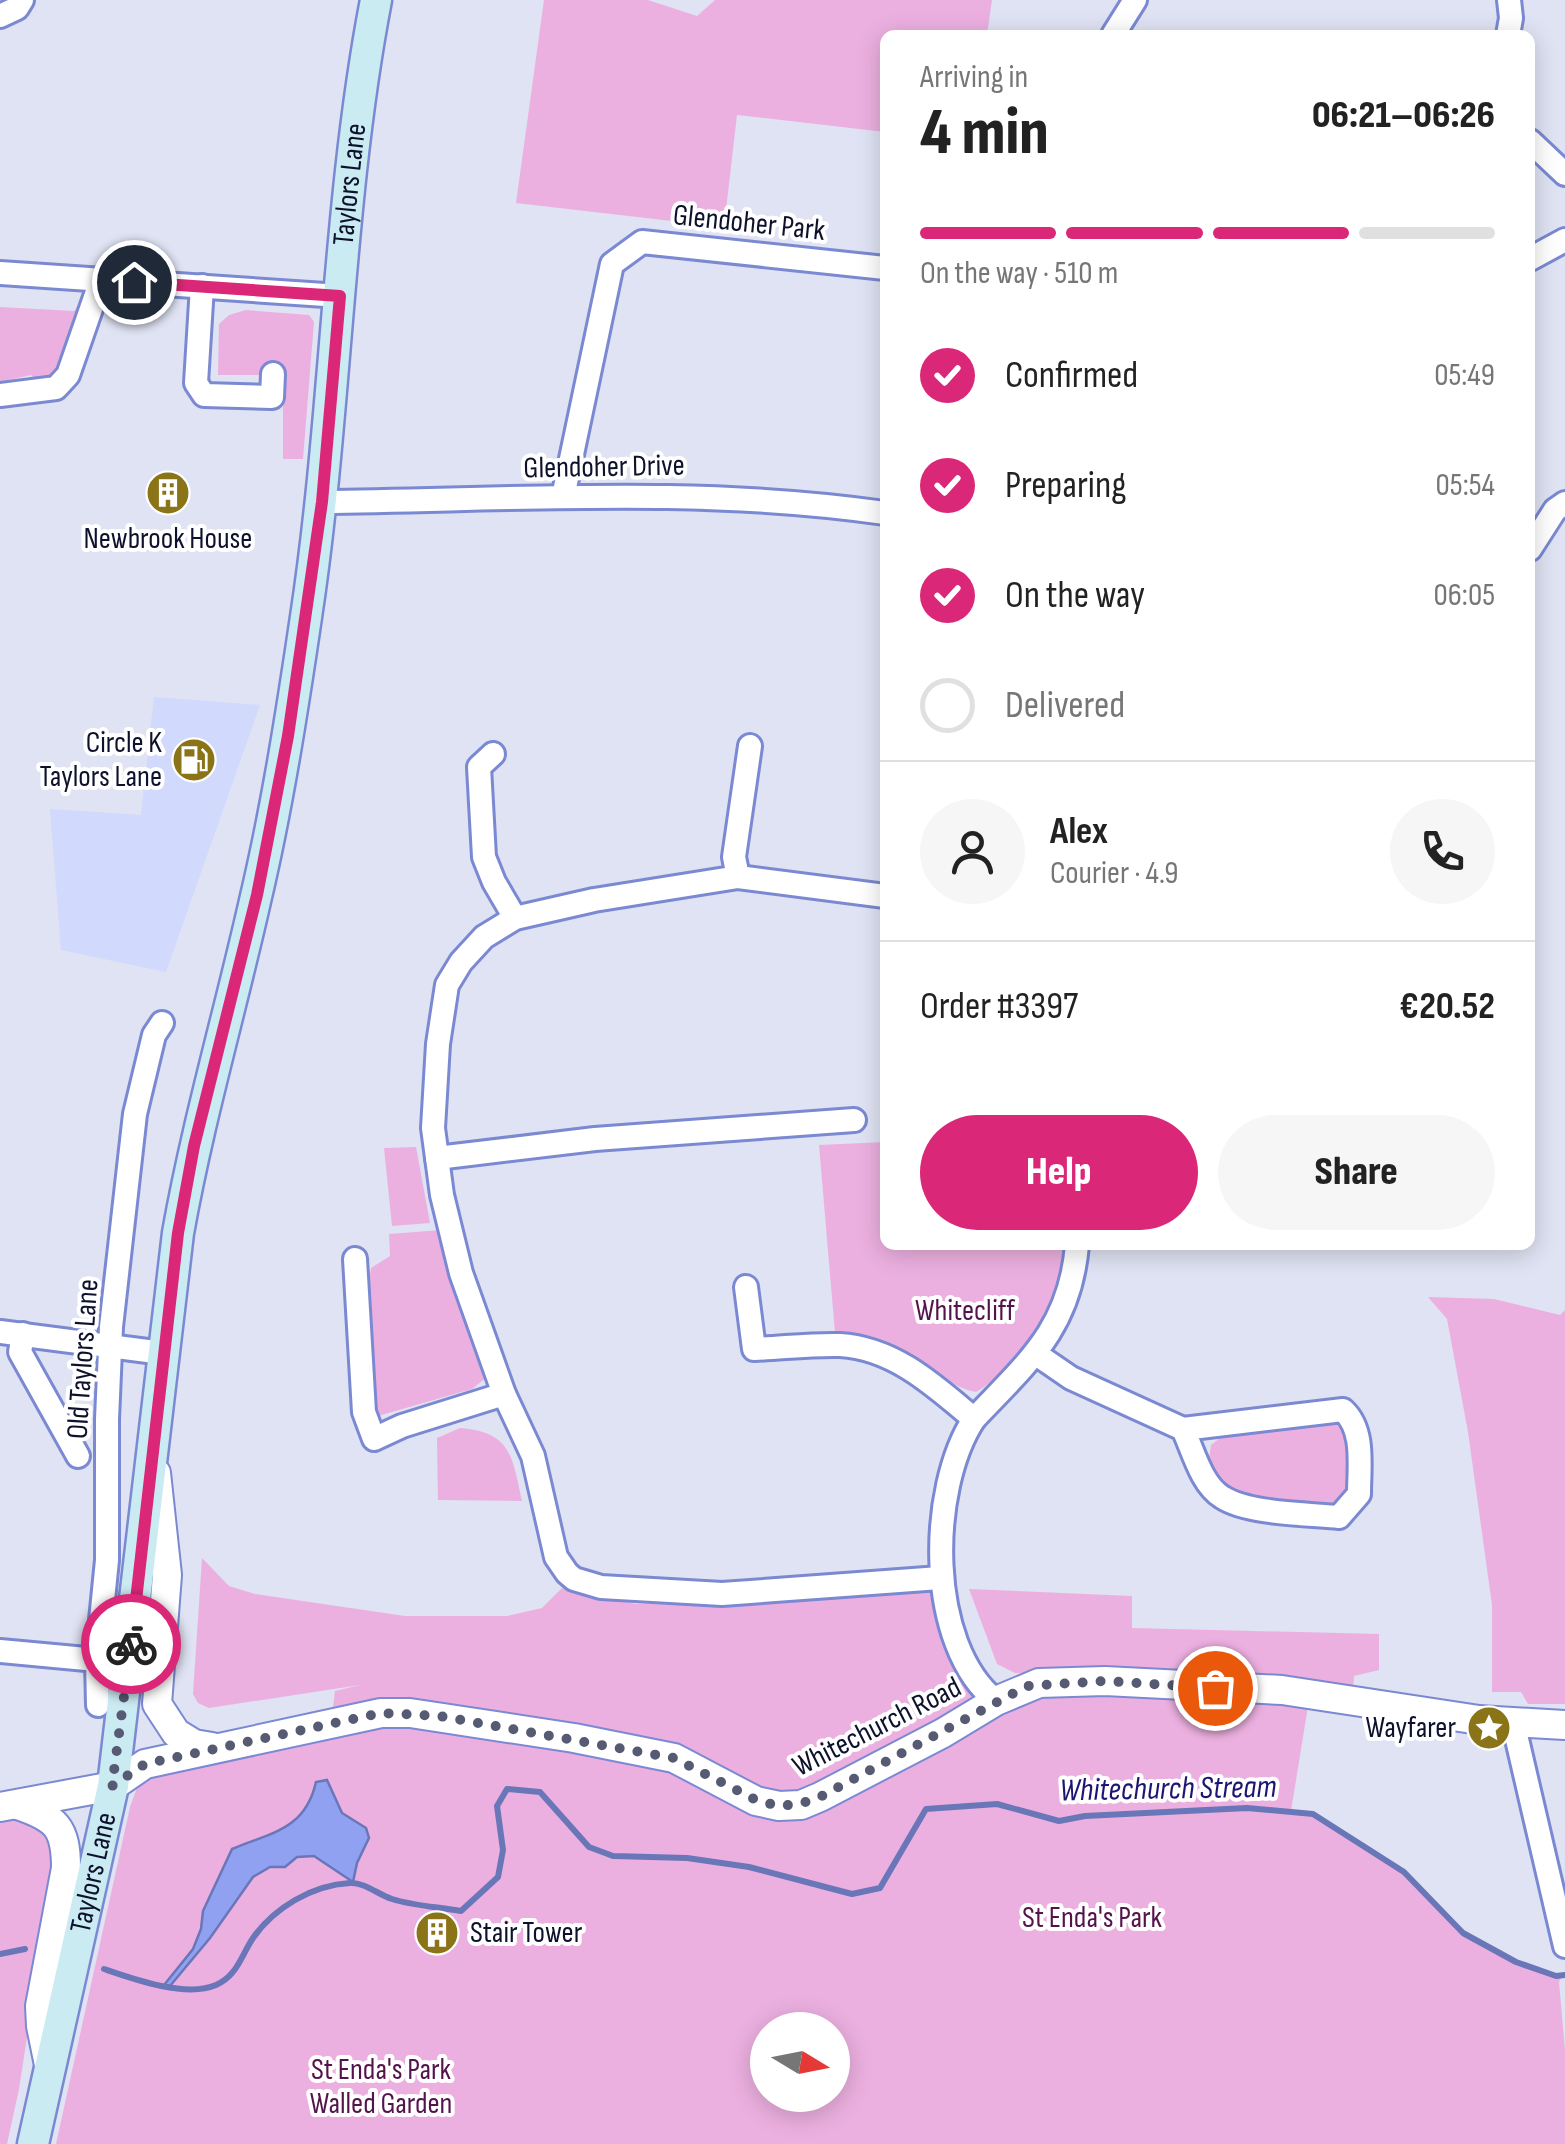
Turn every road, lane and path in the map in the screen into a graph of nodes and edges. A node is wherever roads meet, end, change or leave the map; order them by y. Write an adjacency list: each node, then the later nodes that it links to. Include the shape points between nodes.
1 (22, 0): 5 (street)
2 (376, 0): 16 (main road, Taylors Lane)
3 (1135, 0): 6 (street)
4 (1509, 0): 7 (street)
5 (0, 16)
6 (1116, 30)
7 (1509, 30)
8 (1535, 146): 9 (street)
9 (1565, 174)
10 (1565, 240): 11 (street)
11 (1535, 257)
12 (880, 267): 19 (street, Glendoher Park, via 642,242 612,264)
13 (0, 273): 14 (street)
14 (101, 280): 15 (street); 18 (street, via 68,375 56,388)
15 (202, 286): 16 (street); 17 (street, via 196,384 204,395 272,396)
16 (340, 296): 20 (main road, Taylors Lane)
17 (273, 374)
18 (0, 394)
19 (563, 496): 20 (street, Glendoher Drive); 22 (street, Glendoher Drive, via 694,496)
20 (322, 502): 37 (main road, Taylors Lane, via 288,736 257,895 194,1146)
21 (1565, 503): 23 (street)
22 (880, 513)
23 (1535, 541)
24 (750, 746): 26 (street, via 734,857)
25 (494, 754): 28 (street, via 480,767 484,857)
26 (738, 877): 27 (street); 28 (street)
27 (880, 895)
28 (515, 918): 31 (street, via 484,938 447,985 433,1128)
29 (162, 1022): 36 (street, Old Taylors Lane, via 135,1114)
30 (854, 1120): 31 (street)
31 (437, 1158): 39 (street, via 461,1273)
32 (1076, 1250): 38 (street, via 1063,1309)
33 (355, 1260): 39 (street, via 364,1412 374,1438)
34 (746, 1287): 40 (street, via 754,1348 868,1350 904,1364)
35 (12, 1333): 36 (street); 43 (street)
36 (110, 1346): 37 (street); 46 (street, Old Taylors Lane, via 107,1560)
37 (164, 1353): 42 (main road, Taylors Lane)
38 (1036, 1354): 40 (street); 41 (street, via 1071,1378)
39 (504, 1394): 44 (street, via 533,1456 556,1557 574,1579 612,1588 722,1594)
40 (974, 1419): 44 (street, via 952,1471)
41 (1183, 1429): 41 (street, via 1343,1410 1354,1420 1359,1494 1339,1517 1222,1498 1203,1476)
42 (152, 1442): 51 (street, via 167,1575 157,1704 176,1733); 52 (main road, Taylors Lane)
43 (78, 1456)
44 (940, 1578): 47 (street, via 961,1654)
45 (0, 1651): 46 (street)
46 (98, 1660): 48 (street, Old Taylors Lane)
47 (996, 1701): 49 (street, Whitechurch Road, via 1039,1683 1105,1681 1282,1690); 51 (street, Whitechurch Road, via 820,1797 778,1806 674,1758 410,1713 381,1713)
48 (98, 1705)
49 (1513, 1722): 50 (street, Whitechurch Road); 54 (street)
50 (1565, 1725)
51 (217, 1748): 52 (street, Whitechurch Road, via 145,1764)
52 (112, 1786): 53 (street, Whitechurch Road); 55 (main road, Taylors Lane)
53 (8, 1806): 55 (street, via 47,1815 66,1851 40,2006)
54 (1565, 1946)
55 (50, 2065): 56 (main road, Taylors Lane)
56 (33, 2144)

